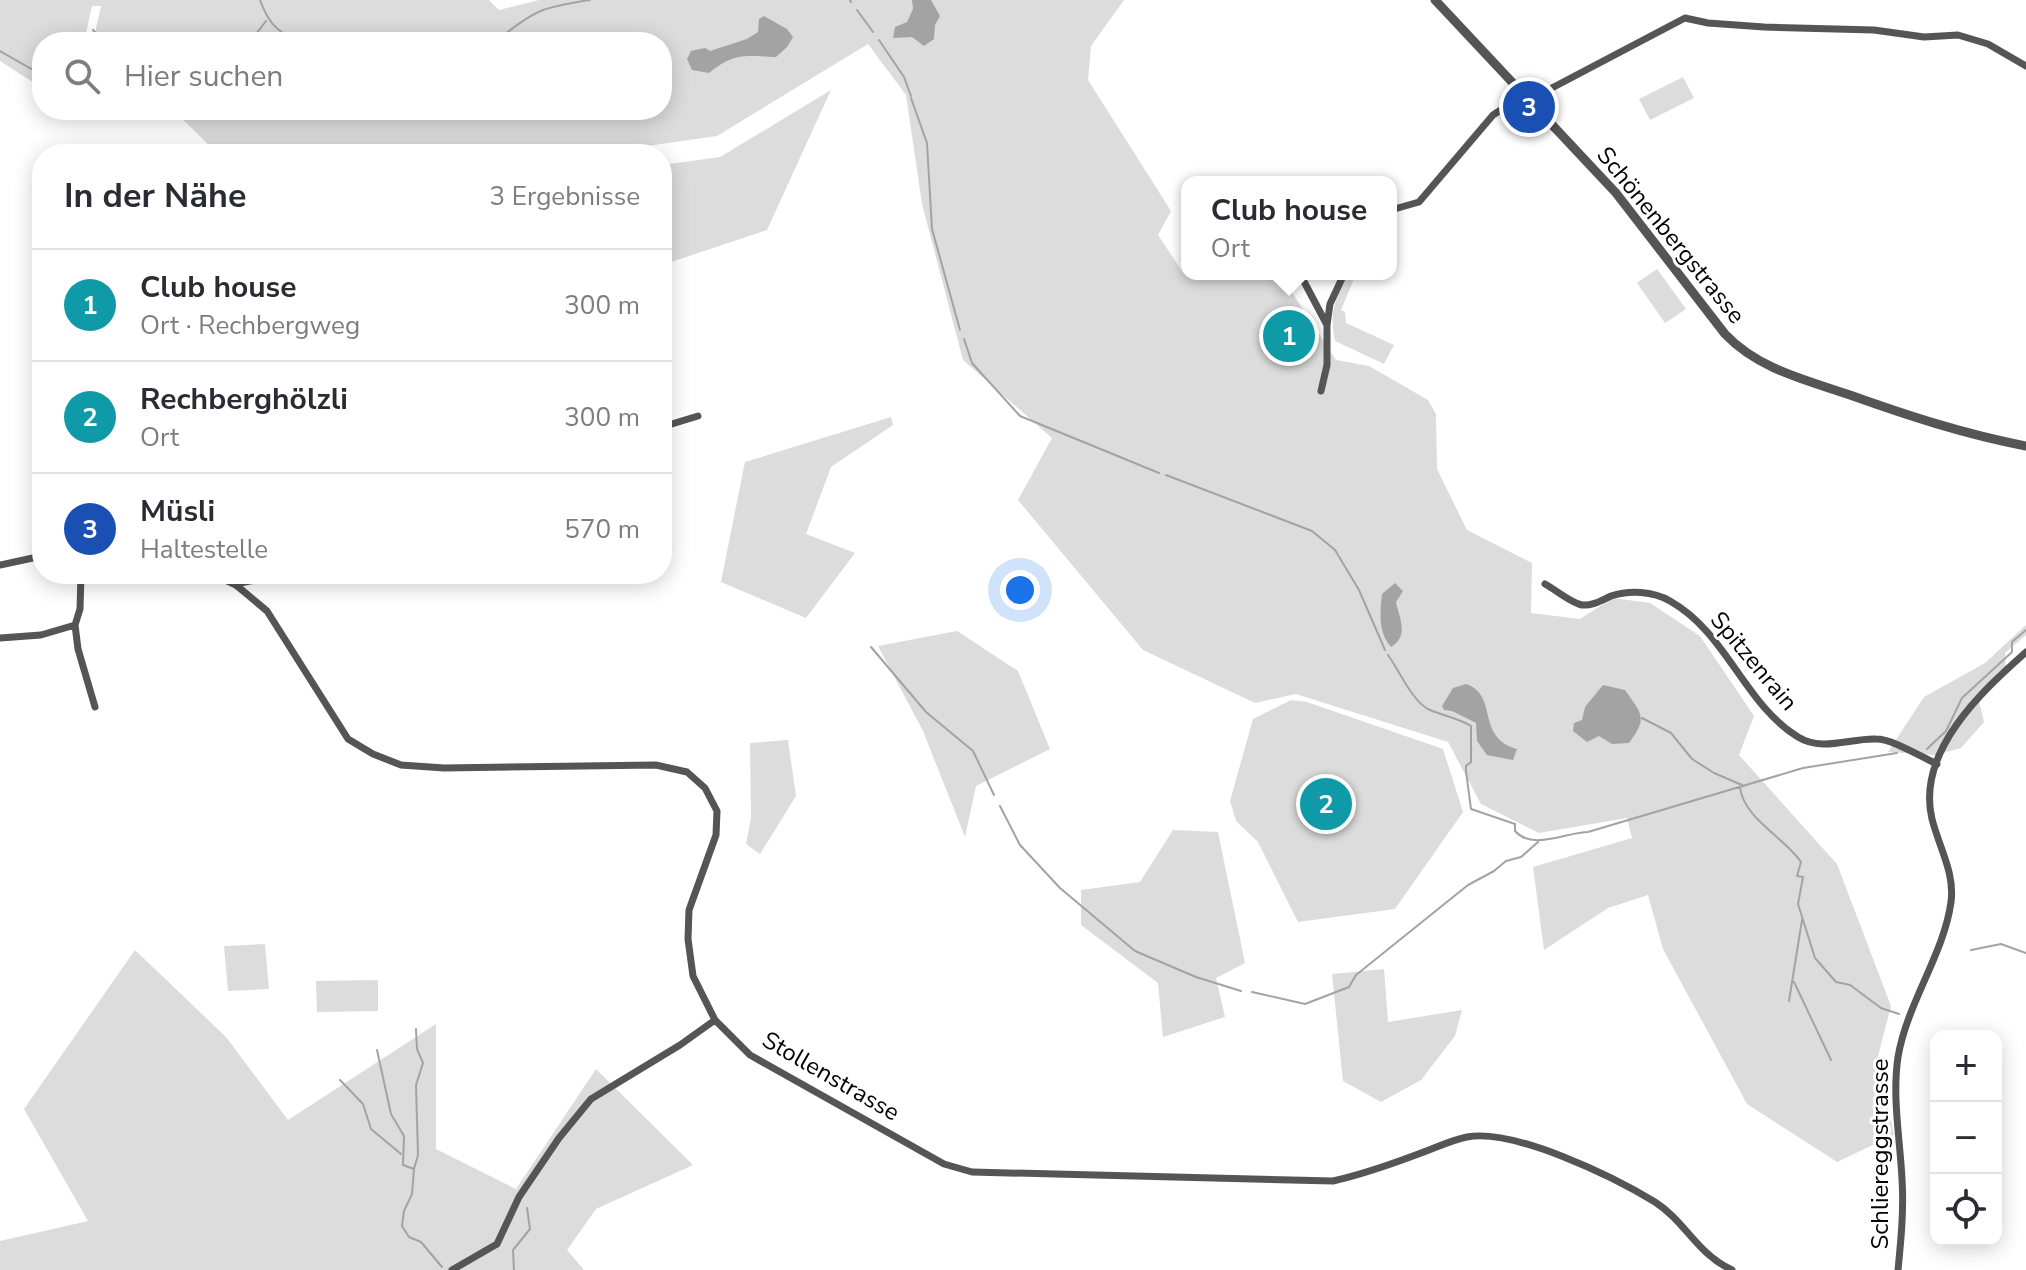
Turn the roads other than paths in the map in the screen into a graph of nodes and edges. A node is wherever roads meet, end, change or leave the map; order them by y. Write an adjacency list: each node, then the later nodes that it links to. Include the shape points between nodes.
1 (1435, 0): 3 (street, Schönenbergstrasse)
2 (2026, 66): 3 (street, via 1988,44 1958,35 1924,37 1685,18)
3 (1527, 98): 4 (street, via 1493,115 1419,202); 11 (street, Schönenbergstrasse, via 1633,213 1725,334 1753,359 1948,429)
4 (1397, 208)
5 (1303, 280): 7 (street)
6 (1341, 280): 7 (street)
7 (1327, 325): 8 (street)
8 (1321, 391)
9 (698, 416): 10 (street)
10 (672, 424)
11 (2026, 446)
12 (32, 558): 13 (street)
13 (0, 565)
14 (81, 584): 18 (street)
15 (239, 584): 17 (street)
16 (1545, 584): 22 (street, Spitzenrain, via 1581,605 1641,592 1669,600 1724,651 1759,703 1802,740 1827,745 1879,738)
17 (236, 585): 23 (street, Stollenstrasse, via 267,611 348,739 373,754 401,765 444,768 656,765 687,772 705,788 717,811 716,835 689,910 688,939 693,976)
18 (75, 625): 19 (street, via 41,635); 21 (street)
19 (0, 638)
20 (2026, 652): 22 (street, Schliereggstrasse, via 1960,718)
21 (95, 707)
22 (1937, 764): 26 (street, Schliereggstrasse, via 1929,801 1952,893 1898,1059)
23 (715, 1020): 24 (street, via 591,1099 519,1197 497,1244); 25 (street, Stollenstrasse, via 750,1055 956,1169 1333,1181 1481,1135 1549,1152 1632,1189 1658,1204 1707,1255)
24 (452, 1270)
25 (1732, 1270)
26 (1898, 1270)

